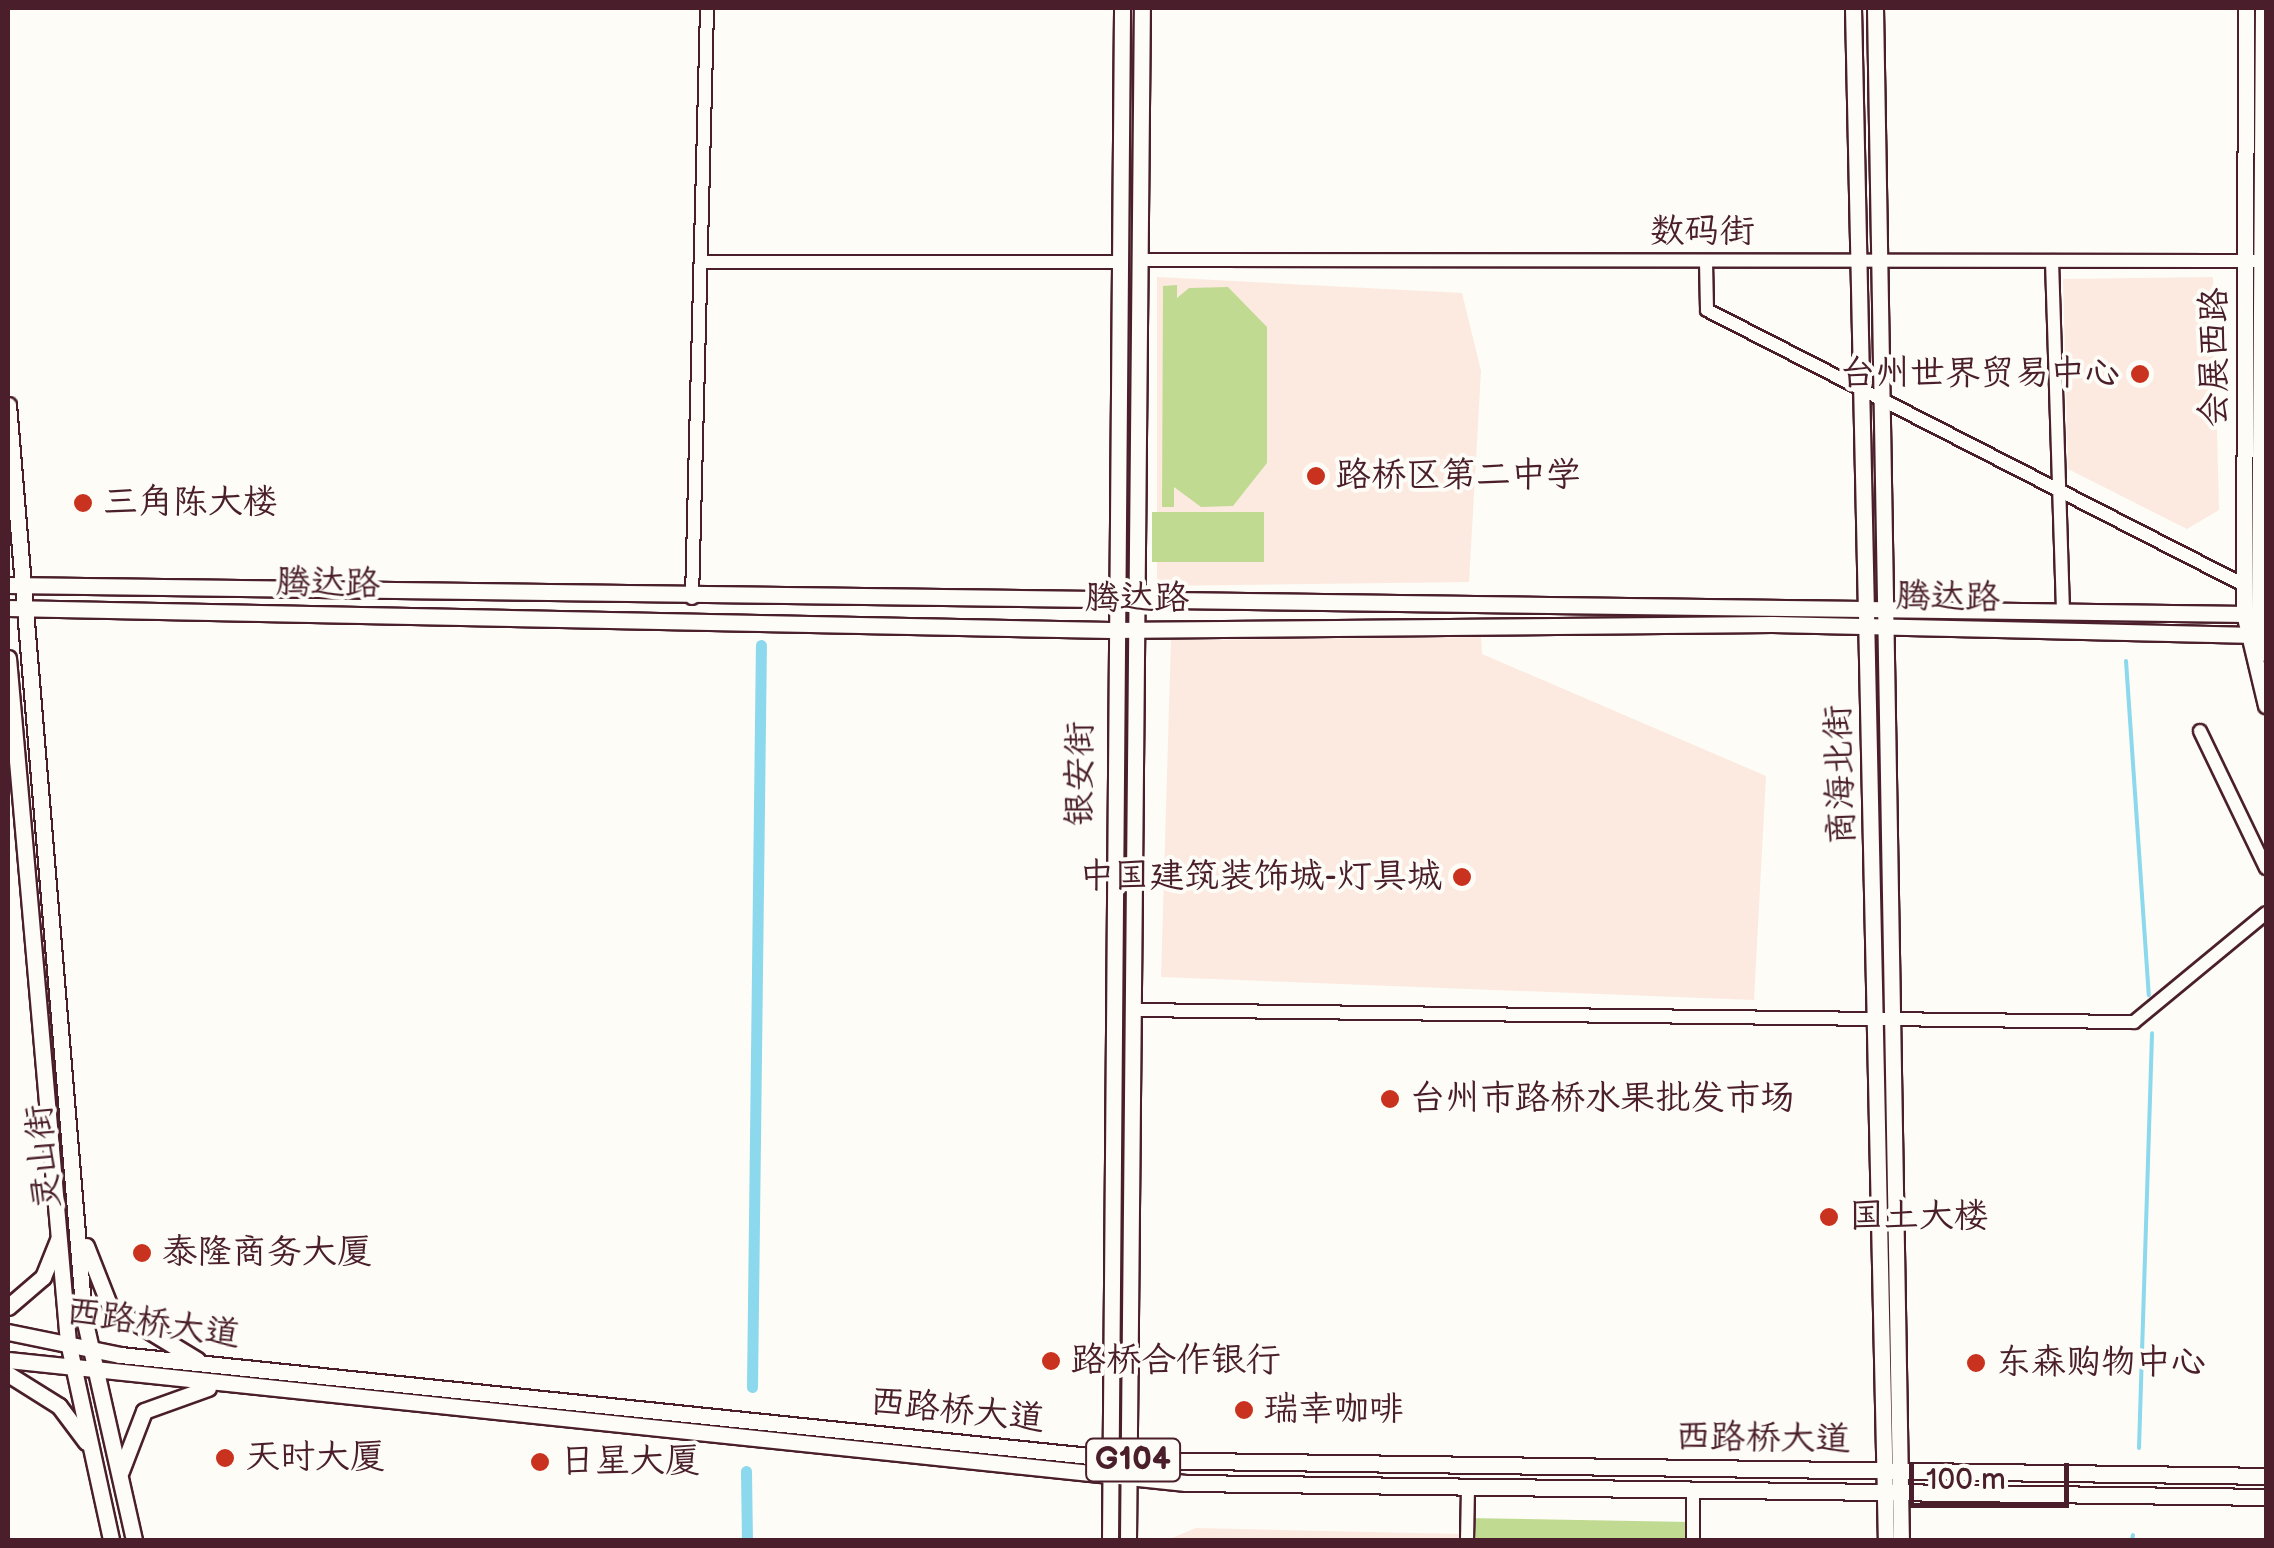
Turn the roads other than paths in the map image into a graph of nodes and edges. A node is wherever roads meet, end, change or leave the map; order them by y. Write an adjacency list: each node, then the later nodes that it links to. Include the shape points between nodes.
1 (707, 8): 11 (street)
2 (1122, 8): 12 (main road, 银安街)
3 (1142, 8): 8 (main road, 银安街)
4 (1853, 8): 14 (main road, 商海北街)
5 (1876, 8): 15 (main road, 商海北街)
6 (2246, 8): 10 (main road, 会展西路)
7 (2263, 8): 10 (main road, 会展西路)
8 (1142, 260): 13 (street, 数码街); 25 (main road, 银安街)
9 (2052, 261): 10 (street, 数码街); 15 (street, 数码街); 19 (street)
10 (2253, 261): 22 (main road, 会展西路); 31 (main road, 会展西路)
11 (701, 262): 12 (street); 23 (street)
12 (1122, 262): 24 (main road, 银安街)
13 (1706, 262): 14 (street, 数码街); 16 (street, via 1707,310)
14 (1858, 262): 15 (street, 数码街); 16 (main road, 商海北街)
15 (1886, 262): 17 (main road, 商海北街)
16 (1862, 388): 17 (street); 26 (main road, 商海北街)
17 (1884, 399): 19 (street); 27 (main road, 商海北街)
18 (8, 405): 21 (main road, 灵山街)
19 (2060, 487): 22 (street); 30 (street)
20 (8, 585): 21 (main road, 腾达路)
21 (26, 585): 23 (main road, 腾达路); 28 (main road, 灵山街)
22 (2244, 585): 31 (main road, 会展西路)
23 (692, 598): 24 (main road, 腾达路)
24 (1112, 602): 25 (main road, 腾达路); 35 (main road, 银安街)
25 (1134, 604): 26 (main road, 腾达路); 34 (main road, 银安街)
26 (1866, 605): 27 (main road, 腾达路); 32 (main road, 商海北街)
27 (1885, 606): 30 (main road, 腾达路); 33 (main road, 商海北街)
28 (28, 607): 29 (main road, 腾达路); 35 (main road, 腾达路); 45 (main road, 灵山街)
29 (8, 608)
30 (2063, 610): 31 (main road, 腾达路)
31 (2256, 614): 36 (main road, 会展西路)
32 (1866, 626): 33 (main road, 腾达路); 34 (main road, 腾达路); 44 (main road, 商海北街)
33 (1886, 627): 36 (main road, 腾达路); 44 (main road, 商海北街)
34 (1133, 629): 35 (main road, 腾达路); 43 (main road, 银安街)
35 (1111, 630): 58 (main road, 银安街)
36 (2259, 635): 37 (main road, 会展西路); 39 (main road, 会展西路)
37 (2266, 653)
38 (8, 658): 46 (main road, 灵山街)
39 (2266, 704)
40 (2200, 731): 41 (street)
41 (2266, 868)
42 (2266, 913): 44 (street, via 2134,1022)
43 (1132, 1010): 44 (street); 59 (main road, 银安街)
44 (1885, 1021): 60 (main road, 商海北街)
45 (81, 1234): 50 (main road, 灵山街); 52 (main road, via 110,1307)
46 (60, 1237): 47 (main road, via 42,1277); 49 (main road, 灵山街)
47 (8, 1307)
48 (8, 1332): 49 (main road, 西路桥大道 / G104)
49 (68, 1342): 50 (main road, 西路桥大道 / G104); 53 (main road, 灵山街)
50 (90, 1350): 52 (main road, 西路桥大道 / G104); 54 (main road, 灵山街)
51 (8, 1360): 53 (main road, 西路桥大道 / G104)
52 (204, 1364): 58 (main road, 西路桥大道 / G104)
53 (73, 1372): 54 (main road, 西路桥大道 / G104); 57 (main road, 灵山街)
54 (95, 1372): 56 (main road, 西路桥大道 / G104); 64 (main road, 灵山街)
55 (12, 1378): 57 (main road, via 59,1406)
56 (208, 1387): 61 (main road, 西路桥大道 / G104); 64 (main road, via 144,1411)
57 (90, 1448): 69 (main road, 灵山街)
58 (1108, 1457): 59 (main road, 西路桥大道 / G104); 61 (main road, 银安街)
59 (1127, 1460): 60 (main road, 西路桥大道 / G104); 63 (main road, 银安街)
60 (1893, 1471): 62 (main road, 西路桥大道 / G104); 67 (main road, 商海北街)
61 (1108, 1474): 63 (main road, 西路桥大道 / G104); 71 (main road, 银安街)
62 (2266, 1476)
63 (1127, 1477): 65 (main road, 西路桥大道 / G104); 72 (main road, 银安街)
64 (120, 1480): 70 (main road, 灵山街)
65 (1468, 1486): 66 (main road, 西路桥大道 / G104); 73 (street)
66 (1692, 1489): 67 (main road, 西路桥大道 / G104); 74 (street)
67 (1893, 1492): 68 (main road, 西路桥大道 / G104); 75 (main road, 商海北街); 76 (main road)
68 (2266, 1497)
69 (111, 1540)
70 (134, 1540)
71 (1110, 1540)
72 (1128, 1540)
73 (1467, 1540)
74 (1693, 1540)
75 (1886, 1540)
76 (1901, 1540)

